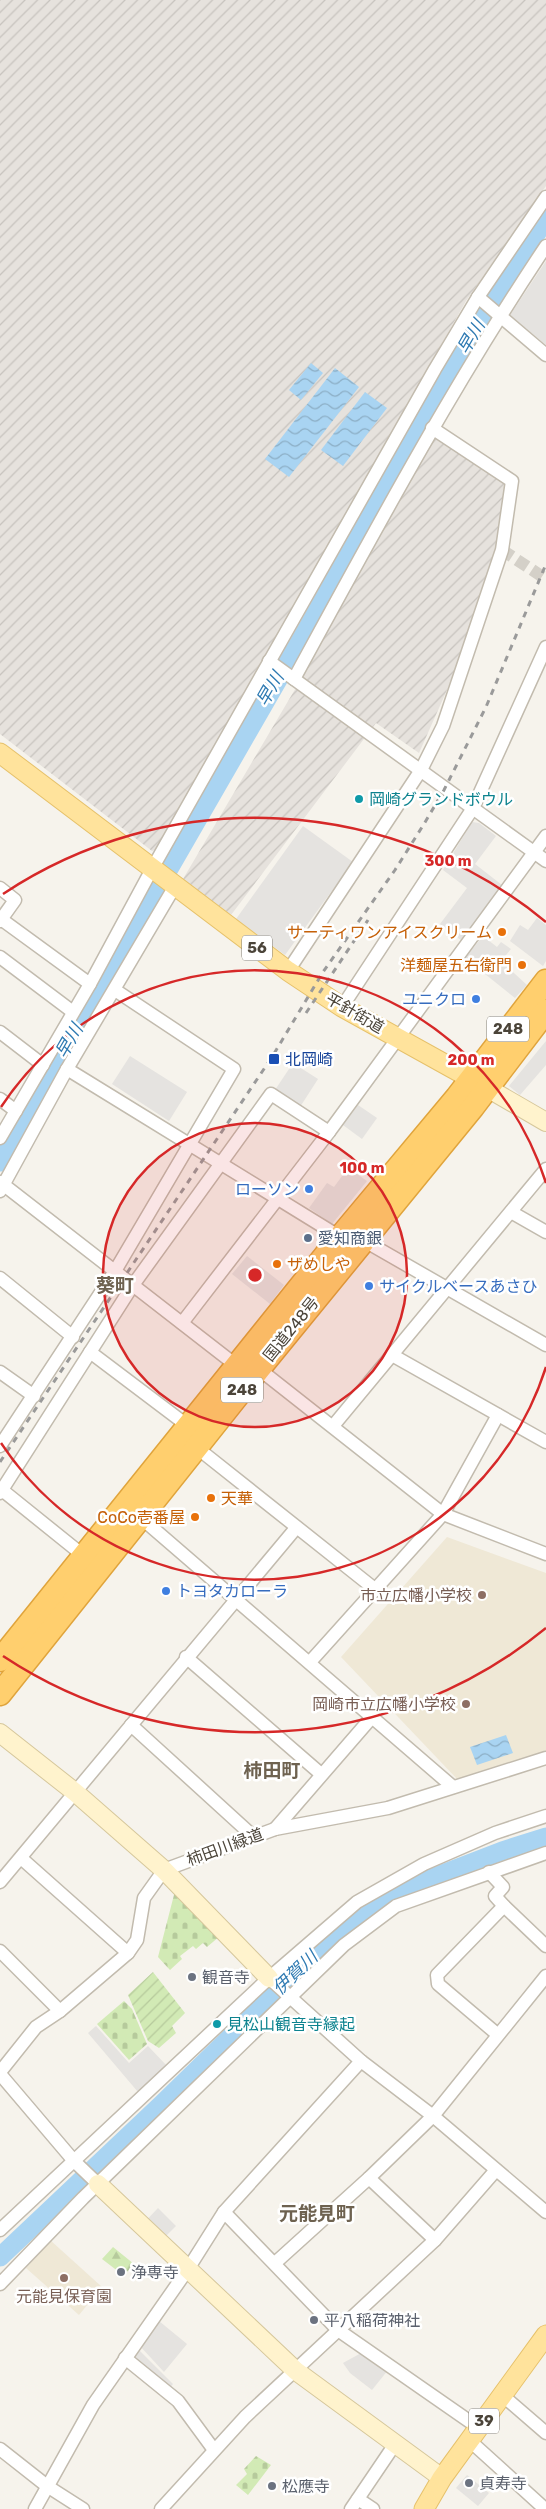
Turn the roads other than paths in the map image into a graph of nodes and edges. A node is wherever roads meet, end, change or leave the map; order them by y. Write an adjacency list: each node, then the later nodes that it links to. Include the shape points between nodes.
1 (546, 197): 3 (street)
2 (546, 246): 4 (street)
3 (478, 297): 4 (street); 8 (street)
4 (500, 315): 5 (street); 6 (street)
5 (546, 355)
6 (432, 428): 9 (street); 11 (street, via 512,482 502,550 443,726)
7 (546, 647): 12 (street)
8 (269, 661): 9 (street); 16 (street)
9 (294, 679): 11 (street)
10 (0, 753): 16 (main road, 56)
11 (421, 770): 12 (street); 21 (street)
12 (473, 808): 14 (street); 25 (street)
13 (546, 836): 14 (street)
14 (534, 852): 15 (street); 29 (street)
15 (546, 860)
16 (152, 869): 17 (main road, 56); 23 (street)
17 (175, 886): 21 (main road, 平針街道 / 56); 24 (street)
18 (0, 888): 19 (street, via 16,900)
19 (0, 920): 23 (street)
20 (0, 957): 26 (street)
21 (288, 971): 25 (main road, 平針街道 / 56)
22 (546, 981): 32 (highway, 国道248号 / 248)
23 (90, 984): 26 (street)
24 (115, 990): 31 (street); 38 (street, via 234,1069)
25 (342, 1007): 29 (main road, 平針街道 / 56)
26 (73, 1012): 30 (street)
27 (546, 1012): 32 (highway, 国道248号 / 248)
28 (0, 1032): 30 (street)
29 (397, 1037): 32 (main road, 平針街道 / 56); 36 (street)
30 (43, 1065): 34 (street)
31 (67, 1069): 38 (street); 41 (street)
32 (478, 1083): 35 (street, 平針街道); 45 (highway, 国道248号 / 248); 46 (highway, 国道248号 / 248)
33 (0, 1099): 34 (street)
34 (16, 1111): 37 (street)
35 (546, 1122)
36 (329, 1132): 39 (street, via 271,1094); 42 (street)
37 (0, 1138)
38 (189, 1144): 39 (street); 47 (street)
39 (222, 1165): 42 (street); 49 (street)
40 (546, 1168): 43 (street)
41 (1, 1186): 47 (street)
42 (277, 1199): 45 (street); 51 (street)
43 (511, 1212): 44 (street); 50 (street)
44 (546, 1232)
45 (340, 1238): 56 (highway, 国道248号 / 248)
46 (363, 1240): 50 (street); 57 (highway, 国道248号 / 248)
47 (115, 1271): 49 (street); 52 (street)
48 (0, 1278): 52 (street)
49 (133, 1285): 51 (street); 54 (street)
50 (447, 1289): 53 (street); 55 (street)
51 (182, 1322): 56 (street)
52 (73, 1337): 59 (street)
53 (546, 1345)
54 (90, 1352): 61 (street); 66 (street)
55 (392, 1355): 60 (street); 62 (street)
56 (237, 1366): 61 (highway, 国道248号 / 248)
57 (259, 1369): 62 (street); 65 (highway, 国道248号 / 248)
58 (0, 1372): 59 (street)
59 (34, 1396): 64 (street)
60 (498, 1415): 63 (street); 67 (street)
61 (188, 1426): 71 (highway, 国道248号 / 248)
62 (333, 1426): 67 (street)
63 (546, 1442)
64 (0, 1446)
65 (196, 1447): 68 (highway, 国道248号 / 248); 69 (street)
66 (1, 1491): 71 (street)
67 (443, 1514): 70 (street); 72 (street)
68 (140, 1517): 73 (street); 77 (highway, 国道248号 / 248)
69 (296, 1528): 72 (street); 73 (street)
70 (546, 1554)
71 (84, 1556): 75 (highway, 国道248号 / 248)
72 (376, 1590): 76 (street)
73 (236, 1598): 74 (street); 76 (street)
74 (186, 1657): 79 (street); 82 (street)
75 (0, 1660)
76 (310, 1662): 78 (street)
77 (0, 1694)
78 (372, 1717): 82 (street); 83 (street)
79 (131, 1725): 84 (street); 87 (street)
80 (0, 1733): 84 (street)
81 (546, 1758): 83 (street, 柿田川緑道)
82 (321, 1774): 86 (street)
83 (453, 1787): 86 (street, 柿田川緑道, via 388,1808)
84 (76, 1794): 89 (street); 90 (street)
85 (546, 1816): 98 (street, via 495,1833 424,1864 357,1902)
86 (275, 1829): 87 (street, 柿田川緑道)
87 (254, 1837): 90 (street, 柿田川緑道)
88 (546, 1853): 91 (street)
89 (21, 1858): 92 (street); 96 (street)
90 (164, 1870): 96 (street, via 144,1898 137,1940); 98 (street)
91 (489, 1872): 93 (street, via 503,1887 495,1896); 99 (street, via 396,1906 344,1945)
92 (0, 1882)
93 (504, 1906): 94 (street); 101 (street, via 437,1975 438,1984)
94 (546, 1946)
95 (0, 1951): 100 (street)
96 (128, 1954): 100 (street)
97 (546, 1976): 101 (street)
98 (269, 1978): 99 (street); 105 (street)
99 (289, 1998): 102 (street); 108 (street)
100 (60, 2011): 103 (street, via 36,2027)
101 (497, 2034): 104 (street)
102 (361, 2061): 104 (street); 109 (street)
103 (0, 2073): 105 (street)
104 (433, 2116): 106 (street); 107 (street)
105 (76, 2163): 108 (street); 111 (street)
106 (496, 2170): 110 (street); 112 (street)
107 (369, 2178): 112 (street); 113 (street)
108 (98, 2184): 114 (street); 115 (street)
109 (224, 2212): 113 (street); 114 (street)
110 (546, 2212)
111 (0, 2230)
112 (435, 2240): 116 (street)
113 (275, 2262): 116 (street)
114 (188, 2269): 118 (street); 119 (street)
115 (0, 2284)
116 (338, 2330): 119 (street); 122 (street)
117 (546, 2335): 120 (main road, 39)
118 (125, 2358): 125 (street, via 178,2401); 127 (street, via 93,2405)
119 (296, 2371): 123 (street); 125 (street)
120 (502, 2395): 121 (street); 122 (main road, 39)
121 (546, 2433)
122 (474, 2434): 126 (main road, 39); 134 (street)
123 (395, 2444): 126 (street); 128 (street)
124 (0, 2449): 127 (street)
125 (214, 2450): 131 (street)
126 (442, 2478): 133 (main road, 39)
127 (47, 2486): 129 (street); 130 (street)
128 (354, 2504): 132 (street)
129 (35, 2509)
130 (83, 2509)
131 (161, 2509)
132 (373, 2509)
133 (424, 2509)
134 (545, 2509)

